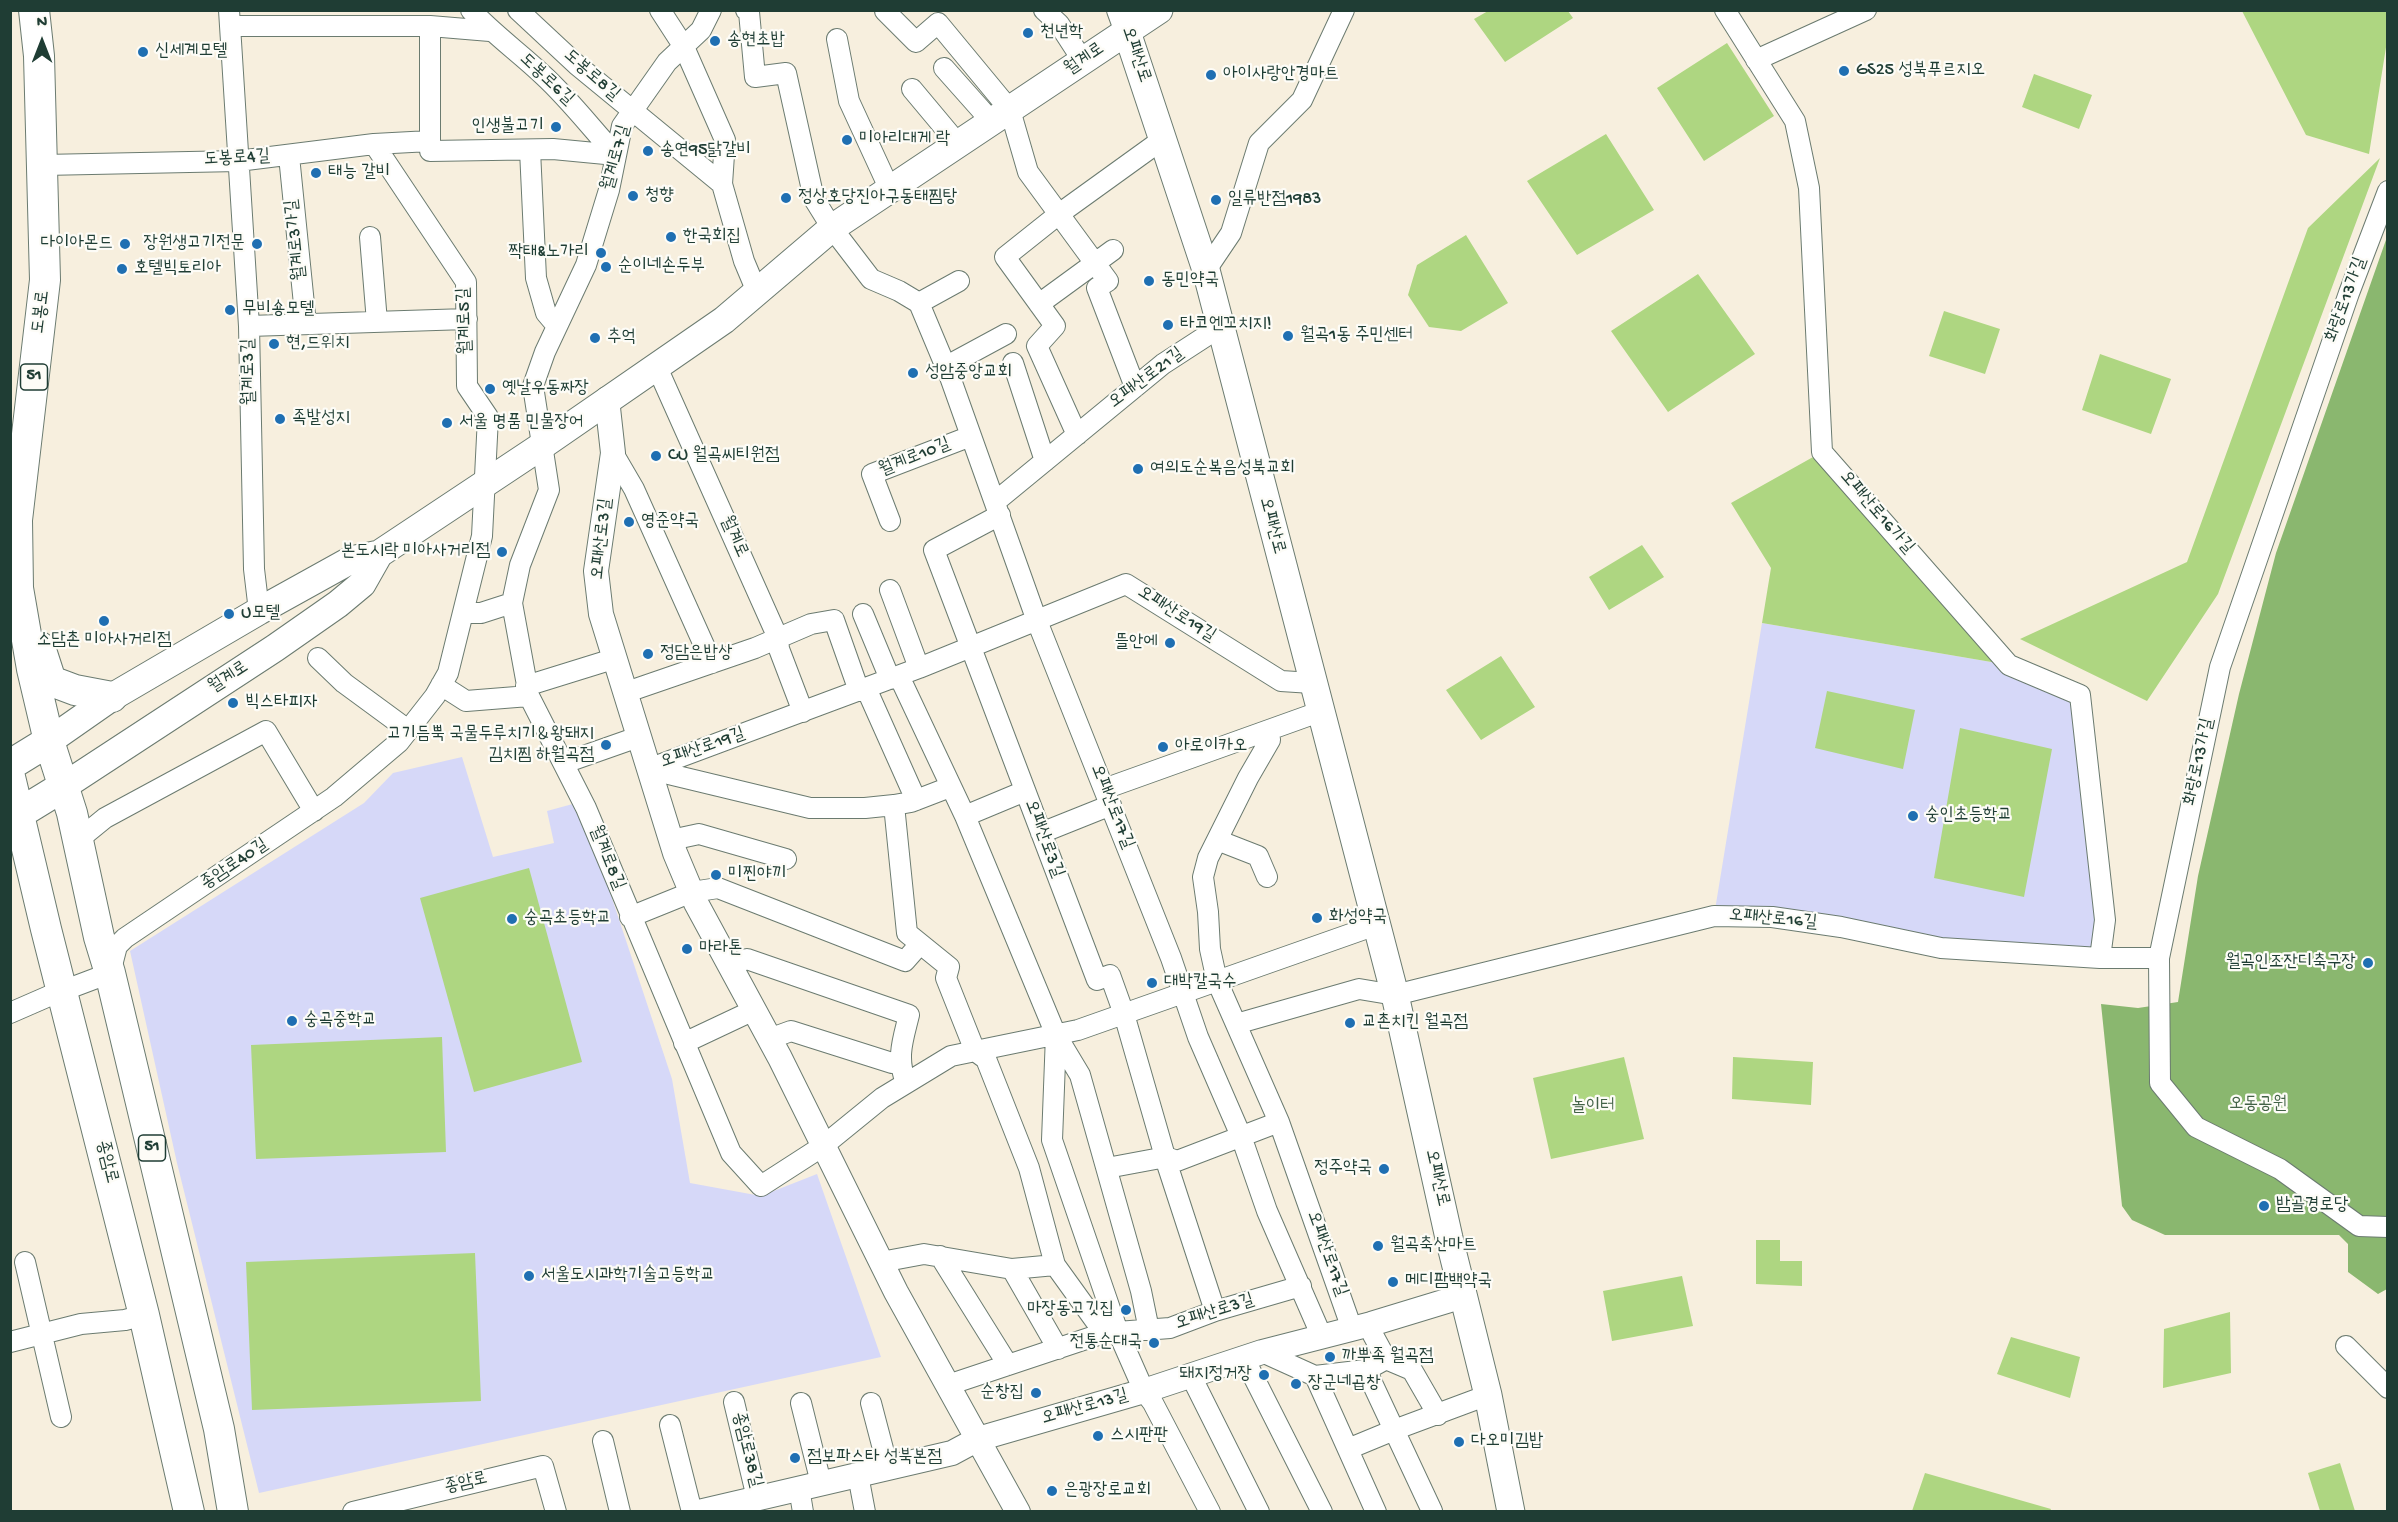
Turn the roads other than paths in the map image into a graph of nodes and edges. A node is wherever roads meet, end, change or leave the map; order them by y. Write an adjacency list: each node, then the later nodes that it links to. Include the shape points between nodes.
1 (34, 10): 34 (main road, 도봉로 / 51)
2 (471, 10): 17 (street, 도봉로6길)
3 (518, 10): 24 (street, 도봉로8길)
4 (660, 10): 19 (street)
5 (711, 10): 19 (street, 월계로7길, via 701,30)
6 (746, 10): 39 (street, via 755,76 786,73 814,199)
7 (1044, 10): 21 (street, via 1059,24)
8 (1160, 10): 15 (main road, 월계로)
9 (1344, 10): 43 (street, via 1302,100 1259,143 1231,233)
10 (1725, 10): 20 (street, 오패산로16가길)
11 (1866, 10): 20 (street)
12 (885, 11): 13 (street, via 916,42)
13 (933, 17): 25 (street)
14 (229, 18): 16 (street, 월계로3길); 33 (street, 월계로3길)
15 (1123, 21): 21 (main road, 월계로); 26 (main road, 오패산로)
16 (430, 26): 17 (street, 월계로3길); 27 (street)
17 (490, 31): 31 (street, 도봉로6길, via 551,82)
18 (837, 39): 36 (street, via 849,101)
19 (684, 47): 24 (street, 월계로7길); 35 (street, via 725,140)
20 (1756, 60): 120 (street, 오패산로16가길, via 1795,121 1809,188 1822,452 2009,664 2080,695 2105,920)
21 (1083, 61): 25 (main road, 월계로)
22 (944, 68): 25 (street)
23 (912, 89): 29 (street)
24 (632, 111): 31 (street, 월계로7길, via 622,126); 35 (street, 도봉로8길)
25 (1001, 116): 29 (main road, 월계로); 38 (street, via 1028,172)
26 (1162, 139): 38 (street); 43 (main road, 오패산로)
27 (430, 141): 28 (street, 도봉로4길); 30 (street, 도봉로4길, via 430,151)
28 (374, 144): 32 (street, 도봉로4길); 48 (street, 월계로5길, via 466,282)
29 (958, 144): 36 (main road, 월계로)
30 (530, 150): 31 (street, 도봉로4길); 52 (street, via 536,278 546,312)
31 (616, 155): 52 (street, 월계로7길, via 586,265)
32 (289, 156): 33 (street, 도봉로4길); 50 (street, 월계로3가길)
33 (237, 161): 34 (street, 도봉로4길); 51 (street, 월계로3길)
34 (43, 165): 67 (main road, 도봉로 / 51, via 45,280)
35 (722, 184): 45 (street, via 744,261)
36 (890, 190): 39 (main road, 월계로)
37 (2388, 191): 121 (street, 화랑로13가길, via 2220,667)
38 (1059, 214): 42 (street); 47 (street, via 1005,257)
39 (832, 228): 45 (main road, 월계로); 46 (street, via 871,279)
40 (370, 237): 49 (street)
41 (1113, 250): 42 (street)
42 (1095, 263): 47 (street); 58 (street, via 1108,281 1096,288)
43 (1206, 270): 53 (main road, 오패산로)
44 (959, 281): 46 (street)
45 (758, 292): 56 (main road, 월계로)
46 (919, 303): 57 (street, 월계로10길)
47 (1039, 304): 60 (street, via 1056,326 1037,346)
48 (467, 319): 49 (street); 65 (street, 월계로5길, via 467,386 488,417)
49 (377, 322): 50 (street)
50 (306, 324): 51 (street)
51 (249, 326): 72 (street, 월계로3길, via 254,569)
52 (557, 326): 62 (street, 월계로7길, via 533,386)
53 (1220, 327): 58 (street, 오패산로21길, via 1163,364); 83 (main road, 오패산로)
54 (1006, 334): 57 (street)
55 (1013, 363): 64 (street)
56 (656, 365): 59 (main road, 월계로); 76 (street, 월계로)
57 (945, 367): 61 (street, 월계로10길)
58 (1136, 387): 60 (street, 오패산로21길)
59 (607, 399): 62 (main road, 월계로); 63 (street, 오패산로3길)
60 (1077, 435): 64 (street, 오패산로21길)
61 (971, 436): 66 (street, 월계로10길); 68 (street, 월계로10길, via 872,474)
62 (543, 445): 65 (main road, 월계로); 71 (street, 월계로8길, via 549,490 520,565)
63 (613, 453): 79 (street, 오패산로3길, via 596,571 601,614); 80 (street, 오패산로3길, via 634,489)
64 (1045, 460): 66 (street, 오패산로21길)
65 (483, 483): 69 (main road, 월계로); 73 (street, 종암로40길, via 482,536)
66 (997, 508): 75 (street, 월계로10길); 77 (street, via 934,550)
67 (17, 520): 88 (main road, via 31,609 51,681); 94 (main road, 도봉로 / 51, via 18,588)
68 (890, 521)
69 (379, 554): 72 (main road, 월계로, via 351,560); 99 (main road, 월계로, via 362,584 338,604)
70 (890, 590): 81 (street)
71 (512, 603): 73 (street, via 481,613); 86 (street, 월계로8길)
72 (259, 611): 88 (main road, 월계로)
73 (463, 613): 84 (street, 종암로40길, via 448,673)
74 (863, 614): 82 (street)
75 (1037, 621): 77 (street, 오패산로19길); 83 (street, 오패산로19길, via 1126,584 1281,681); 102 (street, 오패산로17길)
76 (778, 638): 80 (street); 85 (street, via 811,624 834,620); 89 (street, 월계로)
77 (971, 648): 81 (street, 오패산로19길); 101 (street, 오패산로3길)
78 (318, 658): 91 (street, via 344,683)
79 (613, 659): 86 (street); 87 (street, 오패산로3길)
80 (712, 663): 87 (street)
81 (919, 668): 82 (street, 오패산로19길)
82 (894, 677): 85 (street, 오패산로19길); 100 (street)
83 (1312, 683): 90 (main road, 오패산로)
84 (441, 685): 86 (street, via 466,701); 91 (street, 종암로40길)
85 (862, 689): 89 (street, 오패산로19길); 103 (street)
86 (527, 691): 95 (street, 월계로8길)
87 (624, 693): 93 (street, 오패산로3길)
88 (112, 697): 94 (main road, 월계로)
89 (803, 712): 97 (street, 오패산로19길)
90 (1319, 712): 92 (street); 117 (main road, 오패산로)
91 (408, 730): 105 (street, 종암로40길, via 399,742)
92 (1269, 730): 102 (street); 111 (street, via 1270,740)
93 (638, 738): 95 (street); 97 (street, 오패산로3길)
94 (49, 741): 96 (main road); 99 (main road, 도봉로 / 51)
95 (564, 763): 116 (street, 월계로8길)
96 (10, 765)
97 (648, 769): 104 (street, via 810,808); 110 (street, 오패산로3길)
98 (10, 777): 107 (main road)
99 (64, 786): 107 (main road); 109 (main road, 51)
100 (950, 787): 103 (street); 106 (street)
101 (1025, 791): 106 (street); 108 (street, 오패산로3길)
102 (1107, 797): 108 (street); 126 (street, 오패산로17길)
103 (916, 800): 104 (street)
104 (894, 805): 119 (street, via 907,933)
105 (314, 811): 109 (street, via 266,731 105,818); 123 (street, 종암로40길, via 125,938 117,946)
106 (964, 816): 132 (street)
107 (15, 818): 118 (main road, 종암로)
108 (1041, 833): 130 (street, 오패산로3길, via 1097,980 1110,975)
109 (78, 840): 123 (main road, 51)
110 (671, 840): 112 (street, via 699,834); 115 (street, 오패산로3길)
111 (1217, 840): 113 (street, via 1258,856); 124 (street, via 1203,877)
112 (786, 859)
113 (1267, 877)
114 (10, 891): 118 (main road, via 19,893 34,907)
115 (692, 892): 116 (street); 119 (street, via 718,888 905,961); 122 (street, 오패산로3길)
116 (630, 917): 134 (street, 월계로8길)
117 (1376, 925): 124 (street); 127 (main road, 오패산로)
118 (46, 929): 125 (main road, 종암로)
119 (920, 944): 135 (street, via 949,967 946,978)
120 (2100, 958): 121 (street, 오패산로16길); 127 (street, 오패산로16길, via 1941,948 1773,917 1714,916)
121 (2159, 958): 143 (street, 화랑로13가길, via 2160,1083 2196,1127 2280,1169 2359,1226)
122 (730, 965): 128 (street, 오패산로3길); 136 (street, via 747,959 909,1015)
123 (110, 973): 125 (street); 188 (main road, 51, via 216,1418)
124 (1217, 981): 126 (street); 131 (street, 오패산로17길)
125 (63, 990): 129 (street); 152 (main road, 종암로)
126 (1183, 993): 130 (street); 139 (street, 오패산로17길)
127 (1395, 995): 131 (street, via 1359,989); 150 (main road, 오패산로)
128 (754, 1010): 133 (street, 오패산로3길); 134 (street)
129 (10, 1013)
130 (1124, 1014): 132 (street); 141 (street)
131 (1236, 1024): 138 (street, 오패산로17길)
132 (1056, 1035): 135 (street); 142 (street, via 1080,1076); 155 (street, via 1052,1140)
133 (769, 1038): 136 (street, via 791,1031 892,1063); 140 (street, 오패산로3길)
134 (684, 1043): 140 (street, 월계로8길, via 731,1152 761,1186)
135 (975, 1051): 137 (street, via 951,1056); 147 (street, via 986,1059 1029,1168)
136 (900, 1061): 137 (street)
137 (906, 1083): 140 (street)
138 (1279, 1122): 139 (street); 153 (street, 오패산로17길)
139 (1241, 1136): 141 (street, via 1177,1161); 149 (street, 오패산로17길, via 1268,1211)
140 (824, 1146): 146 (street, 오패산로3길)
141 (1166, 1158): 142 (street); 151 (street)
142 (1107, 1168): 154 (street)
143 (2388, 1227)
144 (940, 1256): 146 (street, via 924,1254); 148 (street); 163 (street)
145 (25, 1262): 156 (street)
146 (881, 1262): 167 (street, 오패산로3길)
147 (1055, 1265): 148 (street); 155 (street)
148 (1012, 1269): 160 (street)
149 (1302, 1286): 151 (street, 오패산로3길); 157 (street, 오패산로17길)
150 (1463, 1296): 153 (street, 오패산로13길); 170 (main road, 오패산로)
151 (1215, 1311): 154 (street, 오패산로3길, via 1170,1328)
152 (144, 1315): 156 (street, via 81,1324); 187 (main road, 종암로)
153 (1361, 1326): 157 (street, 오패산로13길); 162 (street, via 1373,1335)
154 (1149, 1330): 155 (street, 오패산로3길)
155 (1111, 1332): 160 (street, 오패산로3길); 169 (street)
156 (41, 1335): 158 (street); 175 (street)
157 (1322, 1337): 161 (street, 오패산로13길)
158 (10, 1342)
159 (2346, 1346): 168 (street)
160 (1058, 1349): 163 (street, 오패산로3길)
161 (1253, 1355): 165 (street, 오패산로13길); 166 (street); 198 (street)
162 (1386, 1359): 164 (street); 174 (street, via 1412,1370)
163 (1008, 1365): 167 (street, 오패산로3길)
164 (1366, 1370): 166 (street); 177 (street)
165 (1191, 1376): 169 (street, 오패산로13길); 197 (street)
166 (1315, 1376): 180 (street)
167 (948, 1385): 178 (street, 오패산로3길)
168 (2388, 1388)
169 (1144, 1391): 178 (street, 오패산로13길); 196 (street)
170 (1488, 1395): 174 (street); 200 (main road, 오패산로)
171 (734, 1402): 185 (street, 종암로38길)
172 (801, 1402): 183 (street)
173 (871, 1403): 181 (street)
174 (1438, 1415): 177 (street)
175 (61, 1417)
176 (670, 1425): 192 (street)
177 (1394, 1430): 180 (street); 186 (street)
178 (978, 1439): 181 (street, 종암로38길, via 952,1453); 195 (street, 오패산로3길)
179 (603, 1441): 191 (street)
180 (1348, 1449): 199 (street)
181 (888, 1468): 182 (street, 종암로38길)
182 (858, 1475): 183 (street, 종암로38길); 194 (street)
183 (808, 1494): 185 (street, 종암로38길)
184 (416, 1504): 189 (street, 종암로); 190 (street, 종암로, via 543,1466)
185 (747, 1504): 193 (street, 종암로38길)
186 (1432, 1511)
187 (189, 1512)
188 (234, 1512)
189 (353, 1512)
190 (556, 1512)
191 (620, 1512)
192 (692, 1512)
193 (699, 1512)
194 (865, 1512)
195 (1018, 1512)
196 (1210, 1512)
197 (1259, 1512)
198 (1322, 1512)
199 (1376, 1512)
200 (1511, 1512)

